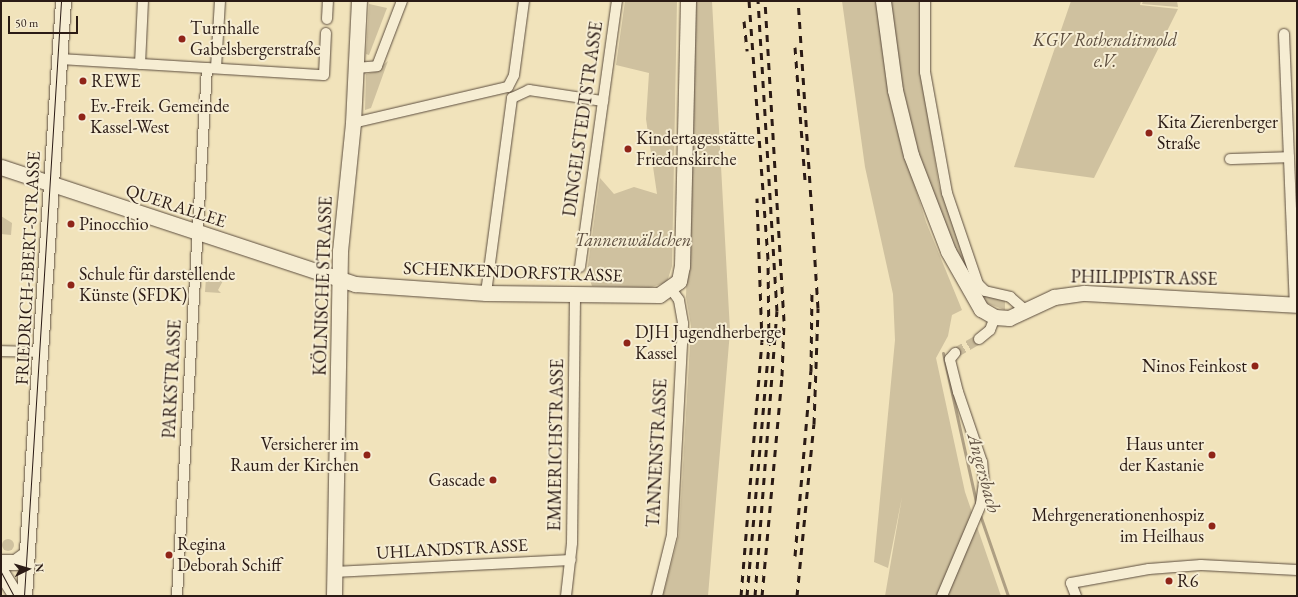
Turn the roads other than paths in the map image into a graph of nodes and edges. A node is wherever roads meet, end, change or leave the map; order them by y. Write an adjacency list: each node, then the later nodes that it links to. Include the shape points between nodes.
1 (63, 1): 15 (street, FRIEDRICH-EBERT-STRASSE)
2 (143, 1): 16 (street)
3 (220, 1): 17 (street, PARKSTRASSE)
4 (328, 1): 12 (street)
5 (359, 1): 18 (street, KÖLNISCHE STRASSE)
6 (402, 1): 18 (street, via 377,66)
7 (524, 1): 20 (street, via 512,82 494,93)
8 (617, 1): 19 (street, DINGELSTEDTSTRASSE)
9 (688, 1): 28 (street, via 686,223)
10 (882, 1): 33 (street, via 895,90 927,202 969,293 981,309)
11 (925, 1): 32 (street, via 925,72 947,193 978,284 985,290 1010,297)
12 (327, 19)
13 (326, 33): 17 (street, via 324,75)
14 (1284, 34): 21 (street)
15 (60, 59): 16 (street); 24 (street, FRIEDRICH-EBERT-STRASSE)
16 (140, 64): 17 (street)
17 (211, 68): 25 (street, PARKSTRASSE)
18 (356, 68): 20 (street, KÖLNISCHE STRASSE)
19 (603, 101): 26 (street, DINGELSTEDTSTRASSE); 29 (street, via 529,90 515,94 511,105)
20 (353, 123): 27 (street, KÖLNISCHE STRASSE)
21 (1289, 157): 22 (street); 31 (street)
22 (1230, 159)
23 (1, 167): 24 (street, QUERALLEE)
24 (52, 184): 25 (street, QUERALLEE); 36 (street, FRIEDRICH-EBERT-STRASSE)
25 (198, 233): 27 (street, QUERALLEE); 50 (street, PARKSTRASSE)
26 (580, 266)
27 (340, 280): 29 (street, SCHENKENDORFSTRASSE, via 355,284); 44 (street, KÖLNISCHE STRASSE)
28 (675, 285): 30 (street, SCHENKENDORFSTRASSE, via 651,296); 53 (street, TANNENSTRASSE, via 683,323 672,535)
29 (486, 293): 30 (street, SCHENKENDORFSTRASSE)
30 (575, 295): 40 (street, EMMERICHSTRASSE)
31 (1296, 305): 32 (street, PHILIPPISTRASSE, via 1084,293 1054,297)
32 (1026, 310): 33 (street, PHILIPPISTRASSE, via 1009,318)
33 (996, 318): 34 (street, via 990,330)
34 (979, 339)
35 (1, 351): 36 (street)
36 (42, 352): 38 (street, FRIEDRICH-EBERT-STRASSE)
37 (955, 353): 54 (street, via 950,359 958,392 982,462 981,504)
38 (30, 537): 39 (street, FRIEDRICH-EBERT-STRASSE); 49 (street, FRIEDRICH-EBERT-STRASSE)
39 (26, 554): 41 (street, via 15,562); 48 (street, FRIEDRICH-EBERT-STRASSE)
40 (571, 560): 44 (street, UHLANDSTRASSE); 52 (street, EMMERICHSTRASSE)
41 (1, 562)
42 (1297, 570): 55 (street, via 1201,565 1149,570 1071,583)
43 (1, 572): 47 (street)
44 (334, 572): 51 (street, KÖLNISCHE STRASSE)
45 (1, 581): 46 (street)
46 (9, 596)
47 (16, 596)
48 (24, 596)
49 (30, 596)
50 (177, 596)
51 (334, 596)
52 (566, 596)
53 (657, 596)
54 (942, 596)
55 (1076, 596)

